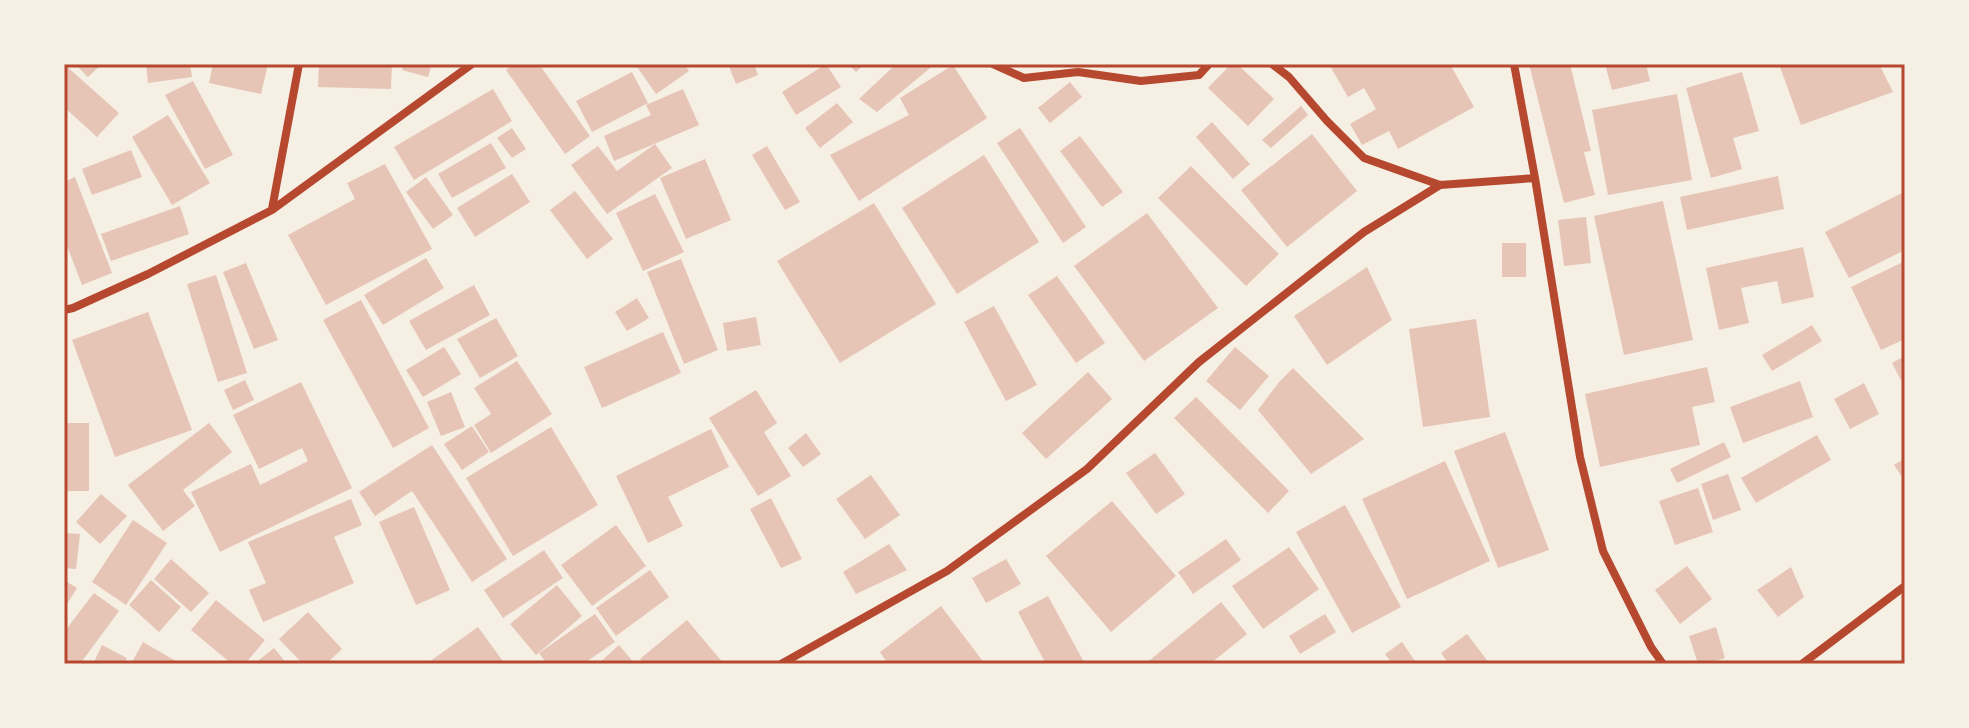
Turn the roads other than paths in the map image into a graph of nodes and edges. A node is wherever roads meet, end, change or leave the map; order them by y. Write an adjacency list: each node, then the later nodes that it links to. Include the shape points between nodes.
1 (299, 64): 9 (street)
2 (472, 64): 9 (street)
3 (993, 64): 4 (street, via 1024,78 1078,72 1141,81 1199,75)
4 (1209, 64)
5 (1272, 64): 8 (street, via 1364,158)
6 (1514, 64): 7 (street)
7 (1535, 178): 8 (street); 13 (street, via 1580,457 1603,551)
8 (1440, 185): 12 (street, via 1352,241 1199,362 1087,469 960,562)
9 (272, 210): 10 (street)
10 (64, 310)
11 (1905, 586): 14 (street)
12 (781, 664)
13 (1663, 664)
14 (1802, 664)

